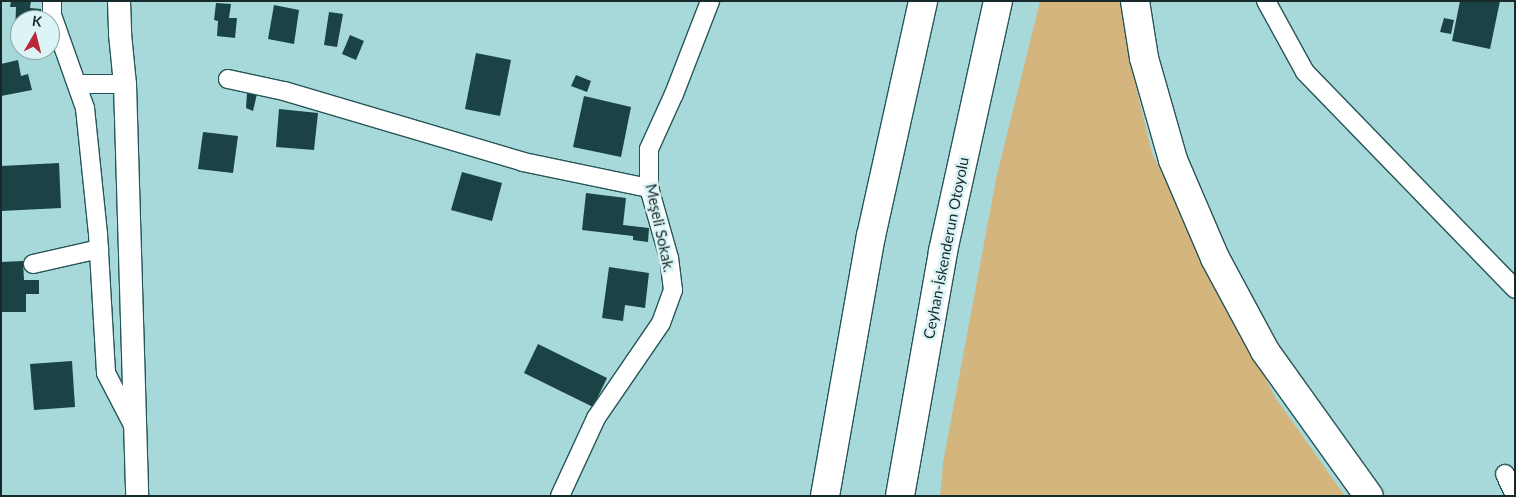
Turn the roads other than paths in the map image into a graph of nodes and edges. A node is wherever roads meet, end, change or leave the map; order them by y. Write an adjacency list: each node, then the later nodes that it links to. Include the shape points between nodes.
1 (52, 1): 9 (street, via 52,15)
2 (119, 1): 10 (street)
3 (710, 1): 11 (street, Meşeli Sokak., via 649,149)
4 (923, 1): 20 (highway, via 871,236)
5 (998, 1): 21 (highway, Ceyhan-İskenderun Otoyolu, via 943,250)
6 (1135, 1): 22 (highway, via 1144,58 1174,160 1215,258 1265,351)
7 (1266, 1): 14 (street, via 1305,72)
8 (228, 78): 11 (street, via 284,91 523,162)
9 (77, 84): 10 (street); 12 (street, via 85,108)
10 (125, 84): 15 (street)
11 (649, 188): 19 (street, Meşeli Sokak., via 669,258 673,290 661,323 596,418)
12 (99, 249): 13 (street); 15 (street, via 106,373)
13 (33, 264)
14 (1515, 289)
15 (135, 428): 18 (street)
16 (1505, 474): 17 (street)
17 (1515, 495)
18 (137, 496)
19 (560, 496)
20 (825, 496)
21 (900, 496)
22 (1369, 496)

